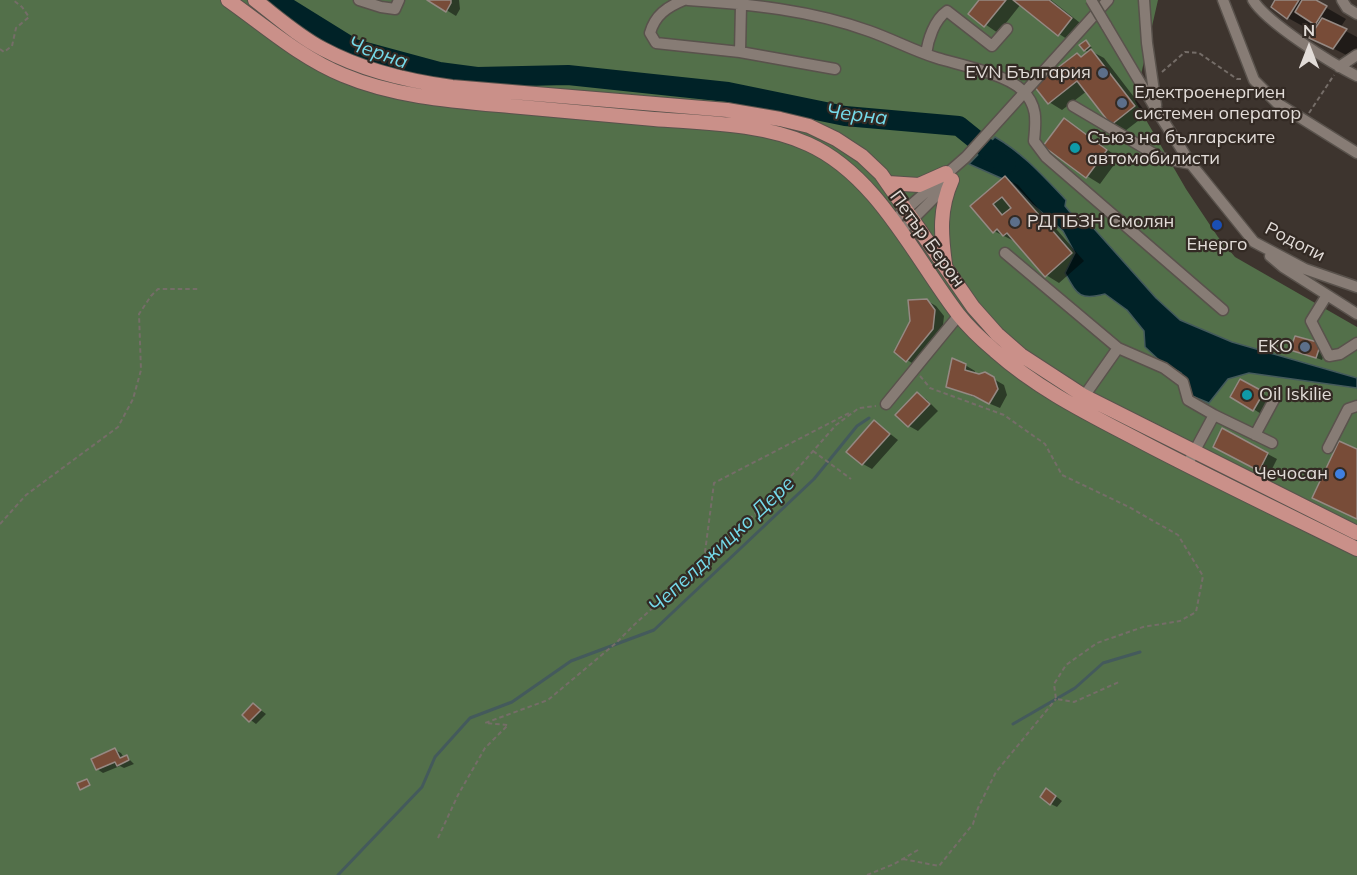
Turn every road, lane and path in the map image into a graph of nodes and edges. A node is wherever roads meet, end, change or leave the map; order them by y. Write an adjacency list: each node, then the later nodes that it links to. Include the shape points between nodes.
1 (13, 0): 17 (path, via 29,17 16,28 12,46 4,52)
2 (228, 0): 35 (main road, Петър Берон, via 311,59 375,86 450,101 731,126 797,139 844,168)
3 (255, 0): 33 (main road, Петър Берон, via 323,50 395,75 452,87 727,110 780,119 809,126 850,148)
4 (359, 0): 5 (street, via 395,9)
5 (399, 0)
6 (684, 0): 18 (street, via 667,7 653,22 650,33 656,43)
7 (688, 0): 14 (street)
8 (1091, 0): 28 (street, Родопи, bridge)
9 (1108, 0): 26 (street)
10 (1144, 0): 28 (street)
11 (1223, 0): 25 (street)
12 (1253, 0): 21 (street, via 1270,20)
13 (1342, 0): 15 (street)
14 (741, 5): 18 (street); 19 (street, via 821,17)
15 (1357, 14)
16 (1007, 29): 19 (street, via 992,46 947,11 928,39)
17 (0, 49)
18 (740, 52): 22 (street)
19 (926, 54): 26 (street, via 1012,82)
20 (1357, 55): 21 (street)
21 (1339, 67): 24 (street); 29 (path)
22 (835, 69)
23 (1161, 73): 25 (path, via 1185,52 1199,53 1237,79)
24 (1357, 76)
25 (1254, 80): 29 (street, via 1277,103)
26 (1024, 92): 32 (street); 42 (street, via 1037,116 1034,141 1046,157)
27 (1073, 106): 31 (street, via 1161,158)
28 (1157, 111): 31 (street, Родопи)
29 (1304, 121): 30 (street)
30 (1357, 153)
31 (1191, 164): 36 (street, Родопи)
32 (949, 177): 33 (main road, via 919,185); 34 (street); 38 (main road, via 941,213)
33 (888, 183): 34 (main road, Петър Берон)
34 (910, 214): 35 (street); 38 (main road, Петър Берон)
35 (898, 225): 44 (main road, Петър Берон)
36 (1254, 242): 39 (street, Родопи, via 1305,269); 41 (street, via 1283,267)
37 (1005, 253): 46 (street)
38 (946, 266): 48 (main road, Петър Берон, via 997,334)
39 (1357, 287)
40 (199, 289): 62 (path, via 158,289 151,296 140,314 141,370 133,399 118,427 26,495)
41 (1328, 296): 43 (street); 45 (street, via 1311,321 1329,356)
42 (1223, 309)
43 (1357, 314)
44 (959, 315): 47 (street); 53 (main road, Петър Берон, via 1011,364)
45 (1357, 343)
46 (1118, 348): 48 (street); 54 (street, via 1164,368 1183,382 1188,400)
47 (915, 369): 50 (street); 67 (path, via 930,388 1004,415 1045,444 1062,475 1178,535 1203,576 1196,612 1180,621 1143,627 1097,643 1066,665 1054,684)
48 (1084, 396): 53 (street); 59 (main road, Петър Берон)
49 (1275, 396): 55 (street)
50 (886, 404): 52 (path)
51 (1357, 406): 57 (street, via 1348,409)
52 (859, 408): 58 (path, via 836,425); 65 (path, via 714,483)
53 (1076, 408): 60 (main road, Петър Берон)
54 (1214, 416): 55 (street); 59 (street)
55 (1255, 435): 56 (street)
56 (1272, 443)
57 (1328, 448)
58 (813, 451): 61 (path); 65 (path, via 770,500)
59 (1195, 452): 60 (street); 63 (main road, Петър Берон)
60 (1187, 465): 64 (main road, Петър Берон)
61 (851, 479)
62 (0, 524)
63 (1357, 533)
64 (1357, 549)
65 (704, 560): 68 (path, via 616,644 548,700 485,723 508,725 485,748)
66 (1119, 682): 67 (path, via 1074,702)
67 (1056, 699): 70 (path, via 996,772 973,824 939,866)
68 (438, 838)
69 (918, 850): 70 (path)
70 (903, 859): 71 (path)
71 (867, 875)

